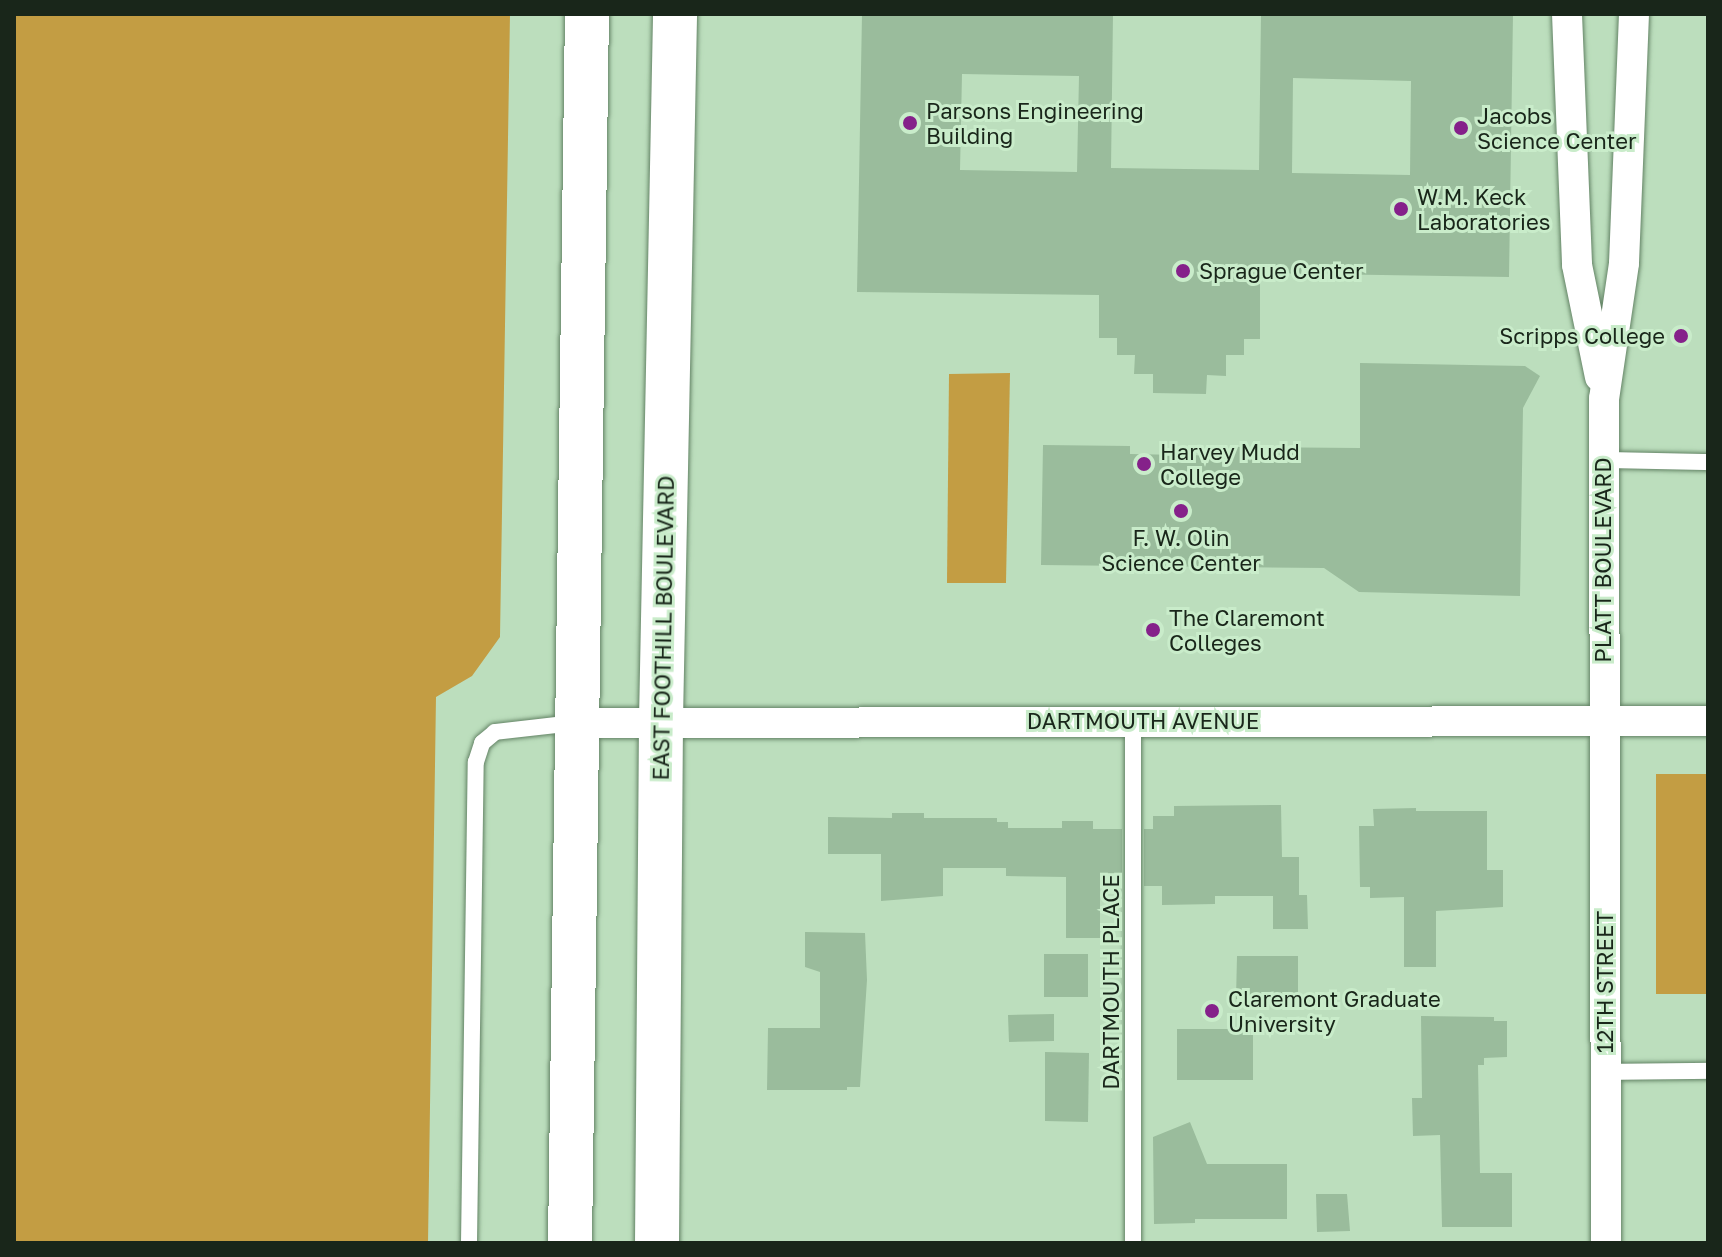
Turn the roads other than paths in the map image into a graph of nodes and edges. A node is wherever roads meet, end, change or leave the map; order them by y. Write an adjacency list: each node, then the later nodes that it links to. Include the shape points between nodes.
1 (587, 14): 12 (main road)
2 (675, 14): 8 (main road, EAST FOOTHILL BOULEVARD)
3 (1567, 14): 5 (street, PLATT BOULEVARD, via 1577,265)
4 (1634, 14): 5 (street, PLATT BOULEVARD, via 1624,263)
5 (1604, 399): 6 (street, PLATT BOULEVARD)
6 (1604, 460): 7 (lane); 11 (street, PLATT BOULEVARD)
7 (1708, 462)
8 (661, 720): 9 (street, DARTMOUTH AVENUE); 12 (street, DARTMOUTH AVENUE); 17 (main road, EAST FOOTHILL BOULEVARD)
9 (1133, 721): 11 (street, DARTMOUTH AVENUE); 18 (lane, DARTMOUTH PLACE)
10 (1708, 721): 11 (street, DARTMOUTH AVENUE)
11 (1602, 722): 14 (street, 12TH STREET)
12 (578, 723): 15 (lane, via 495,732 482,743 476,762); 16 (main road)
13 (1708, 1071): 14 (lane)
14 (1605, 1072): 19 (street, 12TH STREET)
15 (469, 1243)
16 (570, 1243)
17 (657, 1243)
18 (1133, 1243)
19 (1606, 1243)

